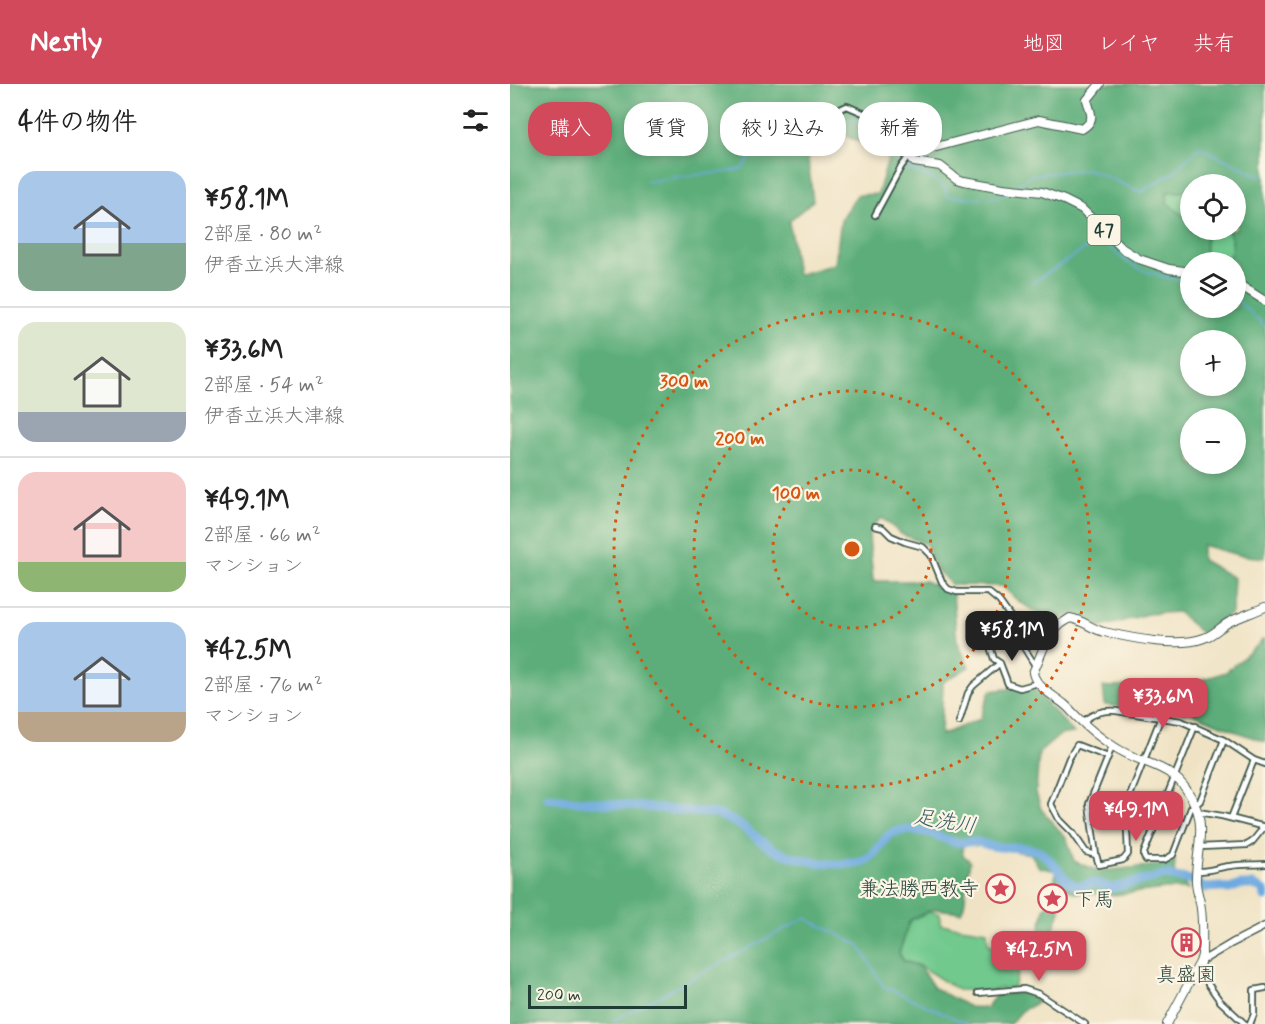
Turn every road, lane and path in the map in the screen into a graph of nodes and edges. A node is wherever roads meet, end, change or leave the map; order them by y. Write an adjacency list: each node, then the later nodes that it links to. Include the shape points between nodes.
1 (1100, 84): 3 (main road, via 1087,100 1092,118 1082,129 1039,120 921,151)
2 (846, 106): 3 (street, via 905,138)
3 (906, 162): 4 (street); 5 (main road, 47, via 940,166 964,181 1042,192 1064,200 1082,209 1123,249 1139,259)
4 (875, 216)
5 (1180, 270)
6 (1246, 289): 7 (main road)
7 (1265, 301)
8 (875, 526): 12 (street, via 923,547 948,589 988,592 999,601)
9 (1265, 607): 12 (main road, via 1230,621 1207,637 1186,642 1102,632 1070,618 1049,635)
10 (987, 637): 11 (street, via 994,659)
11 (1000, 663): 13 (street, via 1008,684 1020,688); 15 (street, via 972,686)
12 (1036, 667): 13 (main road, via 1033,673)
13 (1038, 683): 16 (main road)
14 (1161, 717): 16 (street, via 1107,710); 17 (street); 22 (street)
15 (959, 722)
16 (1082, 722): 19 (main road)
17 (1195, 726): 18 (street); 24 (street)
18 (1224, 740): 21 (street); 25 (street)
19 (1112, 746): 20 (street); 22 (main road)
20 (1108, 757): 29 (street, via 1089,804); 29 (street, via 1077,745 1051,804 1086,852)
21 (1254, 760): 23 (street); 26 (street)
22 (1144, 761): 24 (main road); 29 (street, via 1125,806 1128,855 1124,860 1099,865)
23 (1265, 764)
24 (1175, 777): 25 (main road); 25 (street, via 1144,853 1146,860 1164,860 1173,855 1191,808)
25 (1196, 808): 26 (street); 28 (main road)
26 (1231, 818): 27 (street)
27 (1265, 827): 28 (street, via 1247,845)
28 (1199, 847): 31 (main road)
29 (1096, 855)
30 (1265, 864): 31 (street, via 1229,866)
31 (1196, 875): 33 (main road, via 1201,909)
32 (1265, 926): 33 (street)
33 (1200, 962): 37 (main road); 38 (street, via 1208,984)
34 (1265, 988): 39 (street, via 1254,990)
35 (978, 993): 36 (street, via 1023,988)
36 (1085, 1024)
37 (1167, 1024)
38 (1245, 1024)
39 (1250, 1024)

